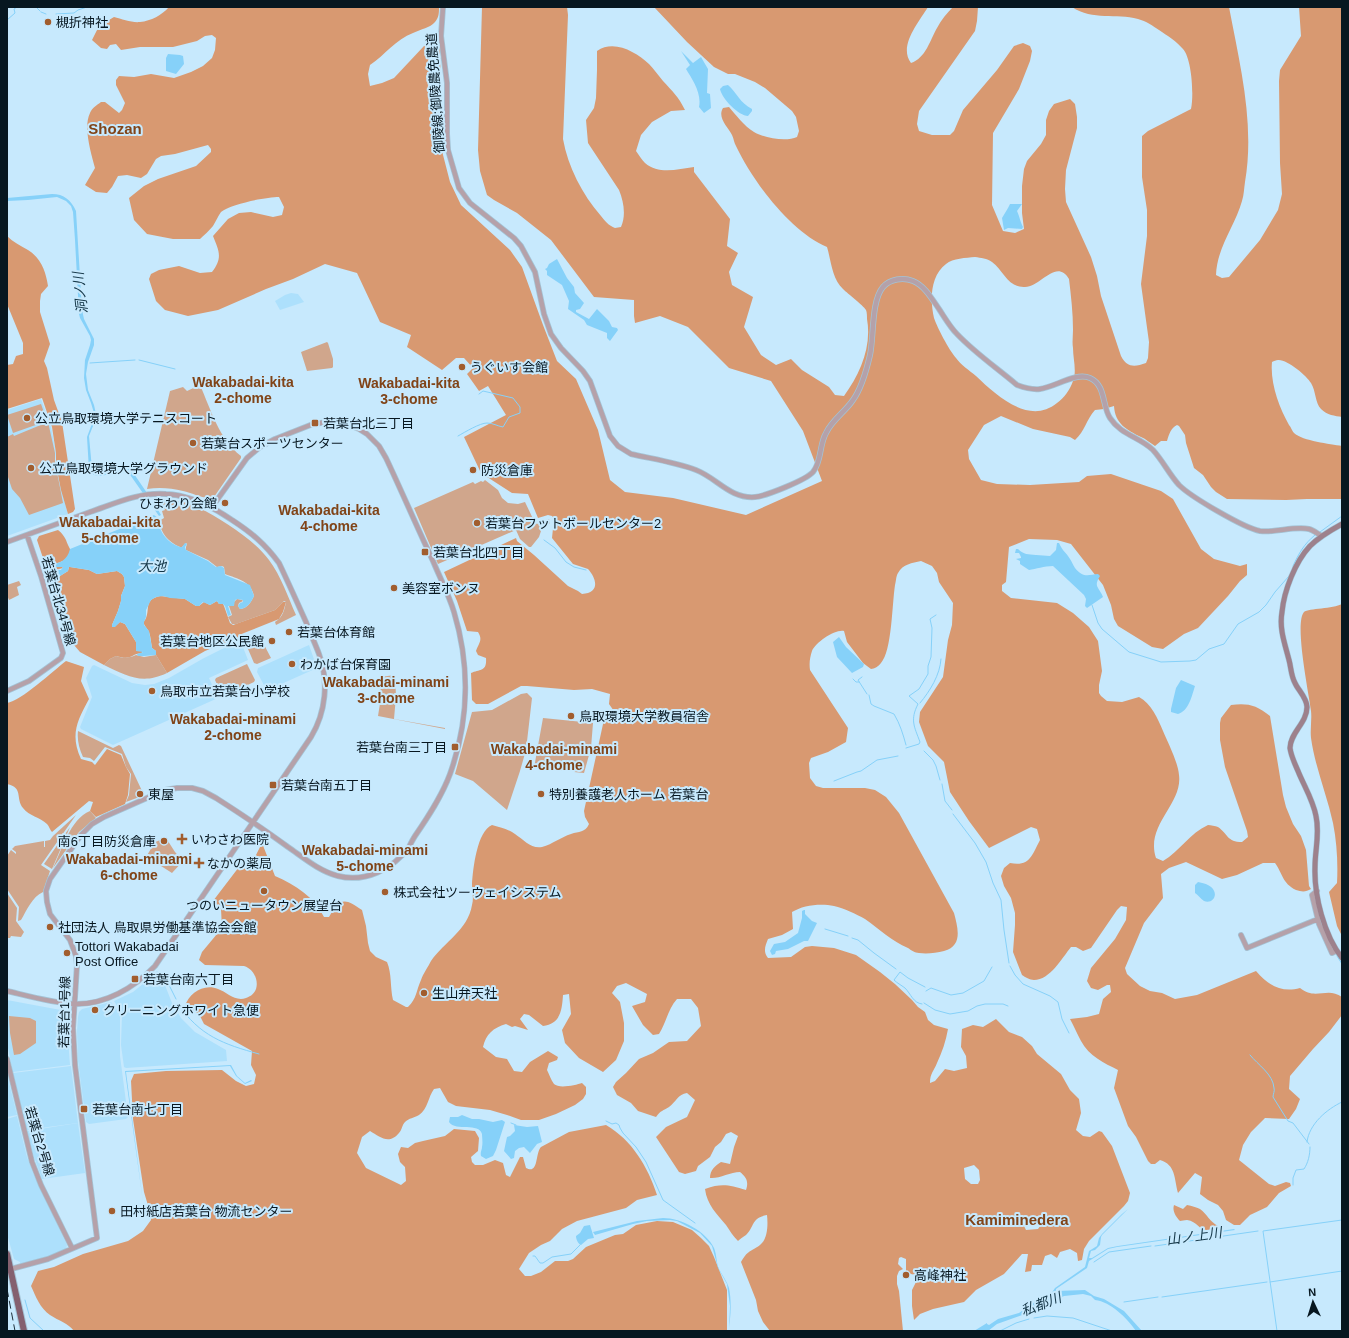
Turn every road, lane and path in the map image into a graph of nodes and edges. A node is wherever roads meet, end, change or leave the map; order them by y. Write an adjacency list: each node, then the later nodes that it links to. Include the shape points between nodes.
1 (443, 7): 5 (street, 御陵線;御陵農免農道, via 441,36 447,82 448,150 459,188 470,203 521,246 535,272 551,334 590,381 610,436 618,446 631,454 695,470 730,492 744,497 756,497 807,478 818,465 826,432 854,399 860,387 870,356 877,296 883,287 891,282 907,279 923,286 957,334 1017,385 1026,389 1039,389 1081,377 1096,382 1108,416 1113,422 1124,433 1153,450 1178,484 1198,499 1250,528 1262,531 1310,529)
2 (212, 507): 4 (street, via 178,495 149,494); 8 (street, via 254,535 279,563 316,647 324,672 325,694 316,729); 8 (street, 若葉台1号線, via 247,458 260,447 320,423 342,423 359,429 379,446 386,458 454,611 463,652 465,708 450,774 431,812 399,858 380,872 365,876 347,877 330,874)
3 (1342, 524): 5 (main road)
4 (27, 535): 6 (street); 7 (street, 若葉台北34号線, via 63,654 62,658 29,681)
5 (1322, 536): 9 (main road, via 1311,545 1291,578 1281,620 1292,677 1307,706 1290,748 1316,818)
6 (7, 542)
7 (7, 691)
8 (253, 822): 15 (street, via 150,972 116,995 104,1000); 15 (street, 若葉台1号線, via 207,792 182,788 165,790 149,796 104,817 85,830 50,879 46,891 50,914 68,936 76,956)
9 (1317, 891): 10 (street, via 1312,895); 12 (main road, via 1321,912)
10 (1318, 919): 11 (street, via 1248,948); 12 (street, via 1332,953)
11 (1241, 935)
12 (1336, 951): 13 (main road)
13 (1342, 958)
14 (7, 991): 15 (street)
15 (74, 1004): 17 (street, 若葉台1号線, via 75,1065 97,1238)
16 (7, 1058): 17 (street, 若葉台2号線, via 32,1162)
17 (72, 1248): 19 (street, 若葉台1号線, via 43,1261)
18 (7, 1254): 19 (highway)
19 (11, 1269): 20 (highway)
20 (24, 1331)

